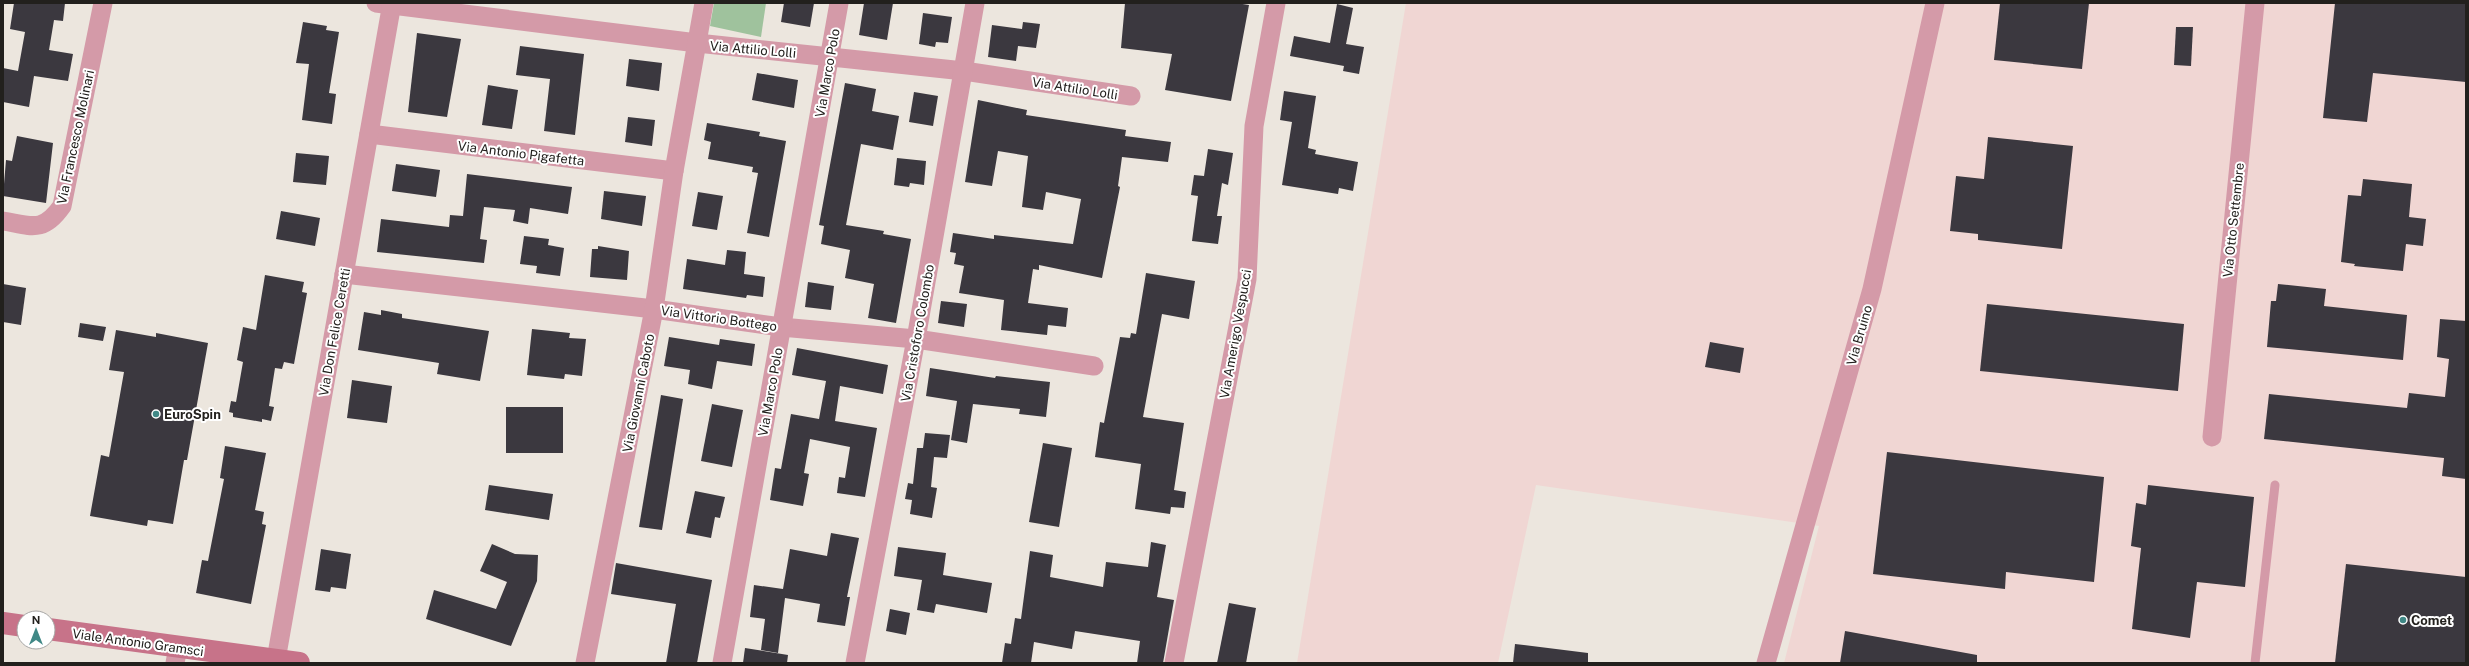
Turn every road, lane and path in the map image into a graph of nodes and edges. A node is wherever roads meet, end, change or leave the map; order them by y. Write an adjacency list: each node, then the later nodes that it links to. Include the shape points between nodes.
1 (103, 3): 15 (street, Via Francesco Molinari, via 62,206 53,219 38,227)
2 (704, 3): 9 (street, Via Giovanni Caboto)
3 (839, 3): 10 (street, Via Marco Polo)
4 (975, 3): 11 (street, Via Cristoforo Colombo)
5 (1276, 3): 32 (street, Via Amerigo Vespucci, via 1254,126 1247,279)
6 (1935, 3): 33 (street, Via Bruino, via 1872,289)
7 (2255, 3): 21 (street, Via Otto Settembre)
8 (387, 4): 9 (street, Via Attilio Lolli); 13 (street, Via Don Felice Ceretti)
9 (697, 44): 10 (street, Via Attilio Lolli); 14 (street, Via Giovanni Caboto)
10 (830, 56): 11 (street, Via Attilio Lolli); 18 (street, Via Marco Polo)
11 (964, 71): 12 (street, Via Attilio Lolli); 19 (street, Via Cristoforo Colombo)
12 (1131, 96)
13 (369, 134): 14 (street, Via Antonio Pigafetta); 16 (street, Via Don Felice Ceretti)
14 (674, 171): 17 (street, Via Giovanni Caboto)
15 (3, 221)
16 (344, 274): 17 (street, Via Vittorio Bottego); 27 (street, Via Don Felice Ceretti)
17 (654, 309): 18 (street, Via Vittorio Bottego); 29 (street, Via Giovanni Caboto)
18 (782, 327): 19 (street, Via Vittorio Bottego); 30 (street, Via Marco Polo)
19 (916, 339): 20 (street, Via Vittorio Bottego); 31 (street, Via Cristoforo Colombo)
20 (1094, 366)
21 (2212, 437)
22 (2274, 485): 34 (lane)
23 (3, 623): 24 (street)
24 (16, 625)
25 (56, 631): 26 (street, Viale Antonio Gramsci)
26 (176, 655): 27 (street, Viale Antonio Gramsci)
27 (276, 660): 28 (street, Viale Antonio Gramsci)
28 (299, 663)
29 (585, 663)
30 (722, 663)
31 (855, 663)
32 (1174, 663)
33 (1766, 663)
34 (2255, 663)

